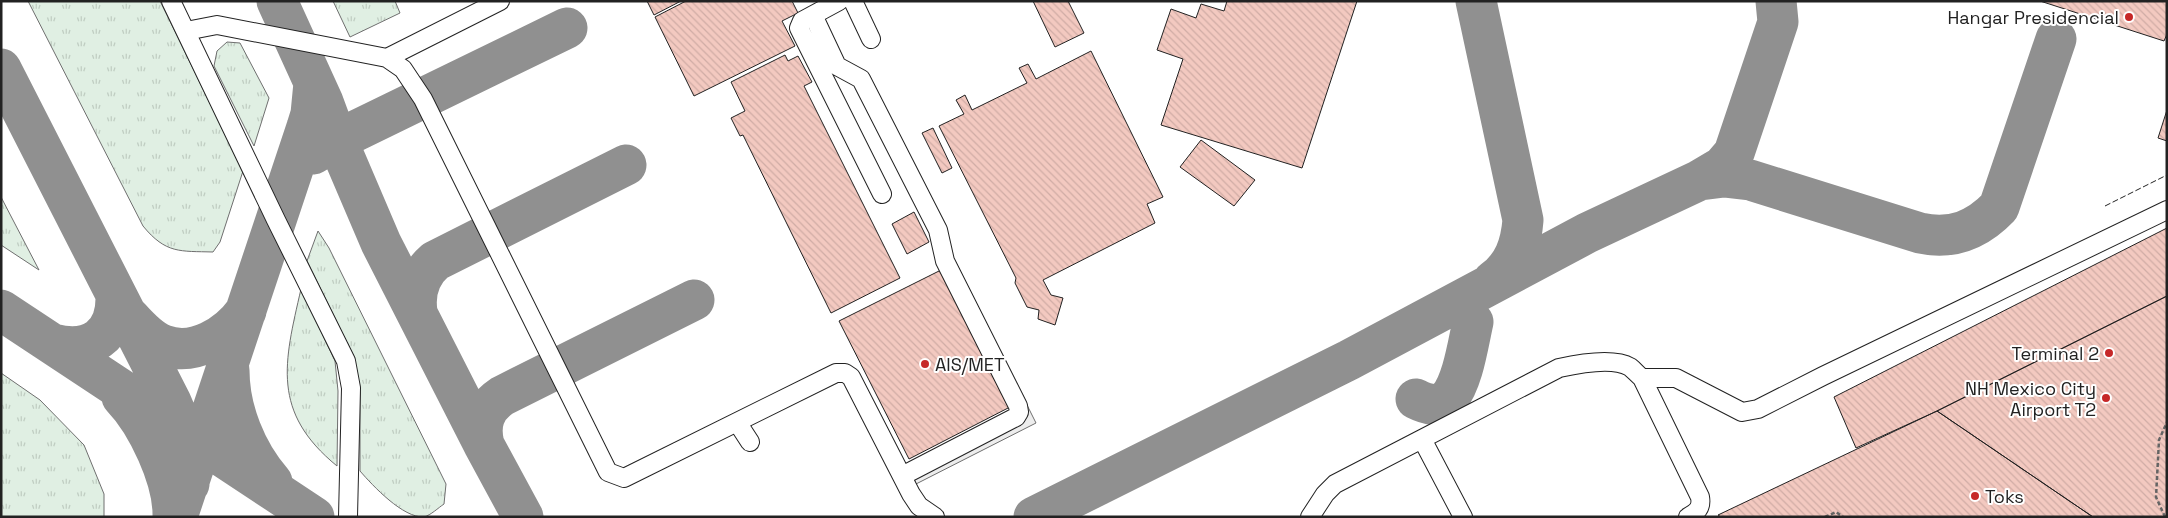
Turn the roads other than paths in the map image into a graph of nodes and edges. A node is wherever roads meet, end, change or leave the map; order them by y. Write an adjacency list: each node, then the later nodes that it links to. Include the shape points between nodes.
1 (171, 1): 6 (lane)
2 (500, 1): 8 (lane)
3 (839, 1): 5 (lane)
4 (852, 1): 7 (lane)
5 (813, 15): 9 (lane, via 802,21 798,28); 15 (lane, via 837,66 861,79 938,230 945,261 1018,406 1016,417)
6 (186, 31): 8 (lane, via 216,25); 16 (lane, via 346,361 351,388)
7 (871, 39)
8 (387, 58): 12 (lane, via 402,69 423,99 608,472 624,478)
9 (882, 194)
10 (2167, 210): 11 (lane, via 1758,409 1742,412 1676,378)
11 (1642, 378): 13 (lane, via 1630,367 1617,364 1583,363 1559,368); 20 (lane, via 1700,497 1700,507)
12 (737, 422): 14 (lane); 15 (lane, via 836,373 845,373 851,377)
13 (1422, 439): 18 (lane, via 1335,484); 19 (lane)
14 (750, 442)
15 (902, 476): 17 (lane, via 919,506)
16 (348, 517)
17 (935, 517)
18 (1310, 517)
19 (1463, 517)
20 (1688, 517)

